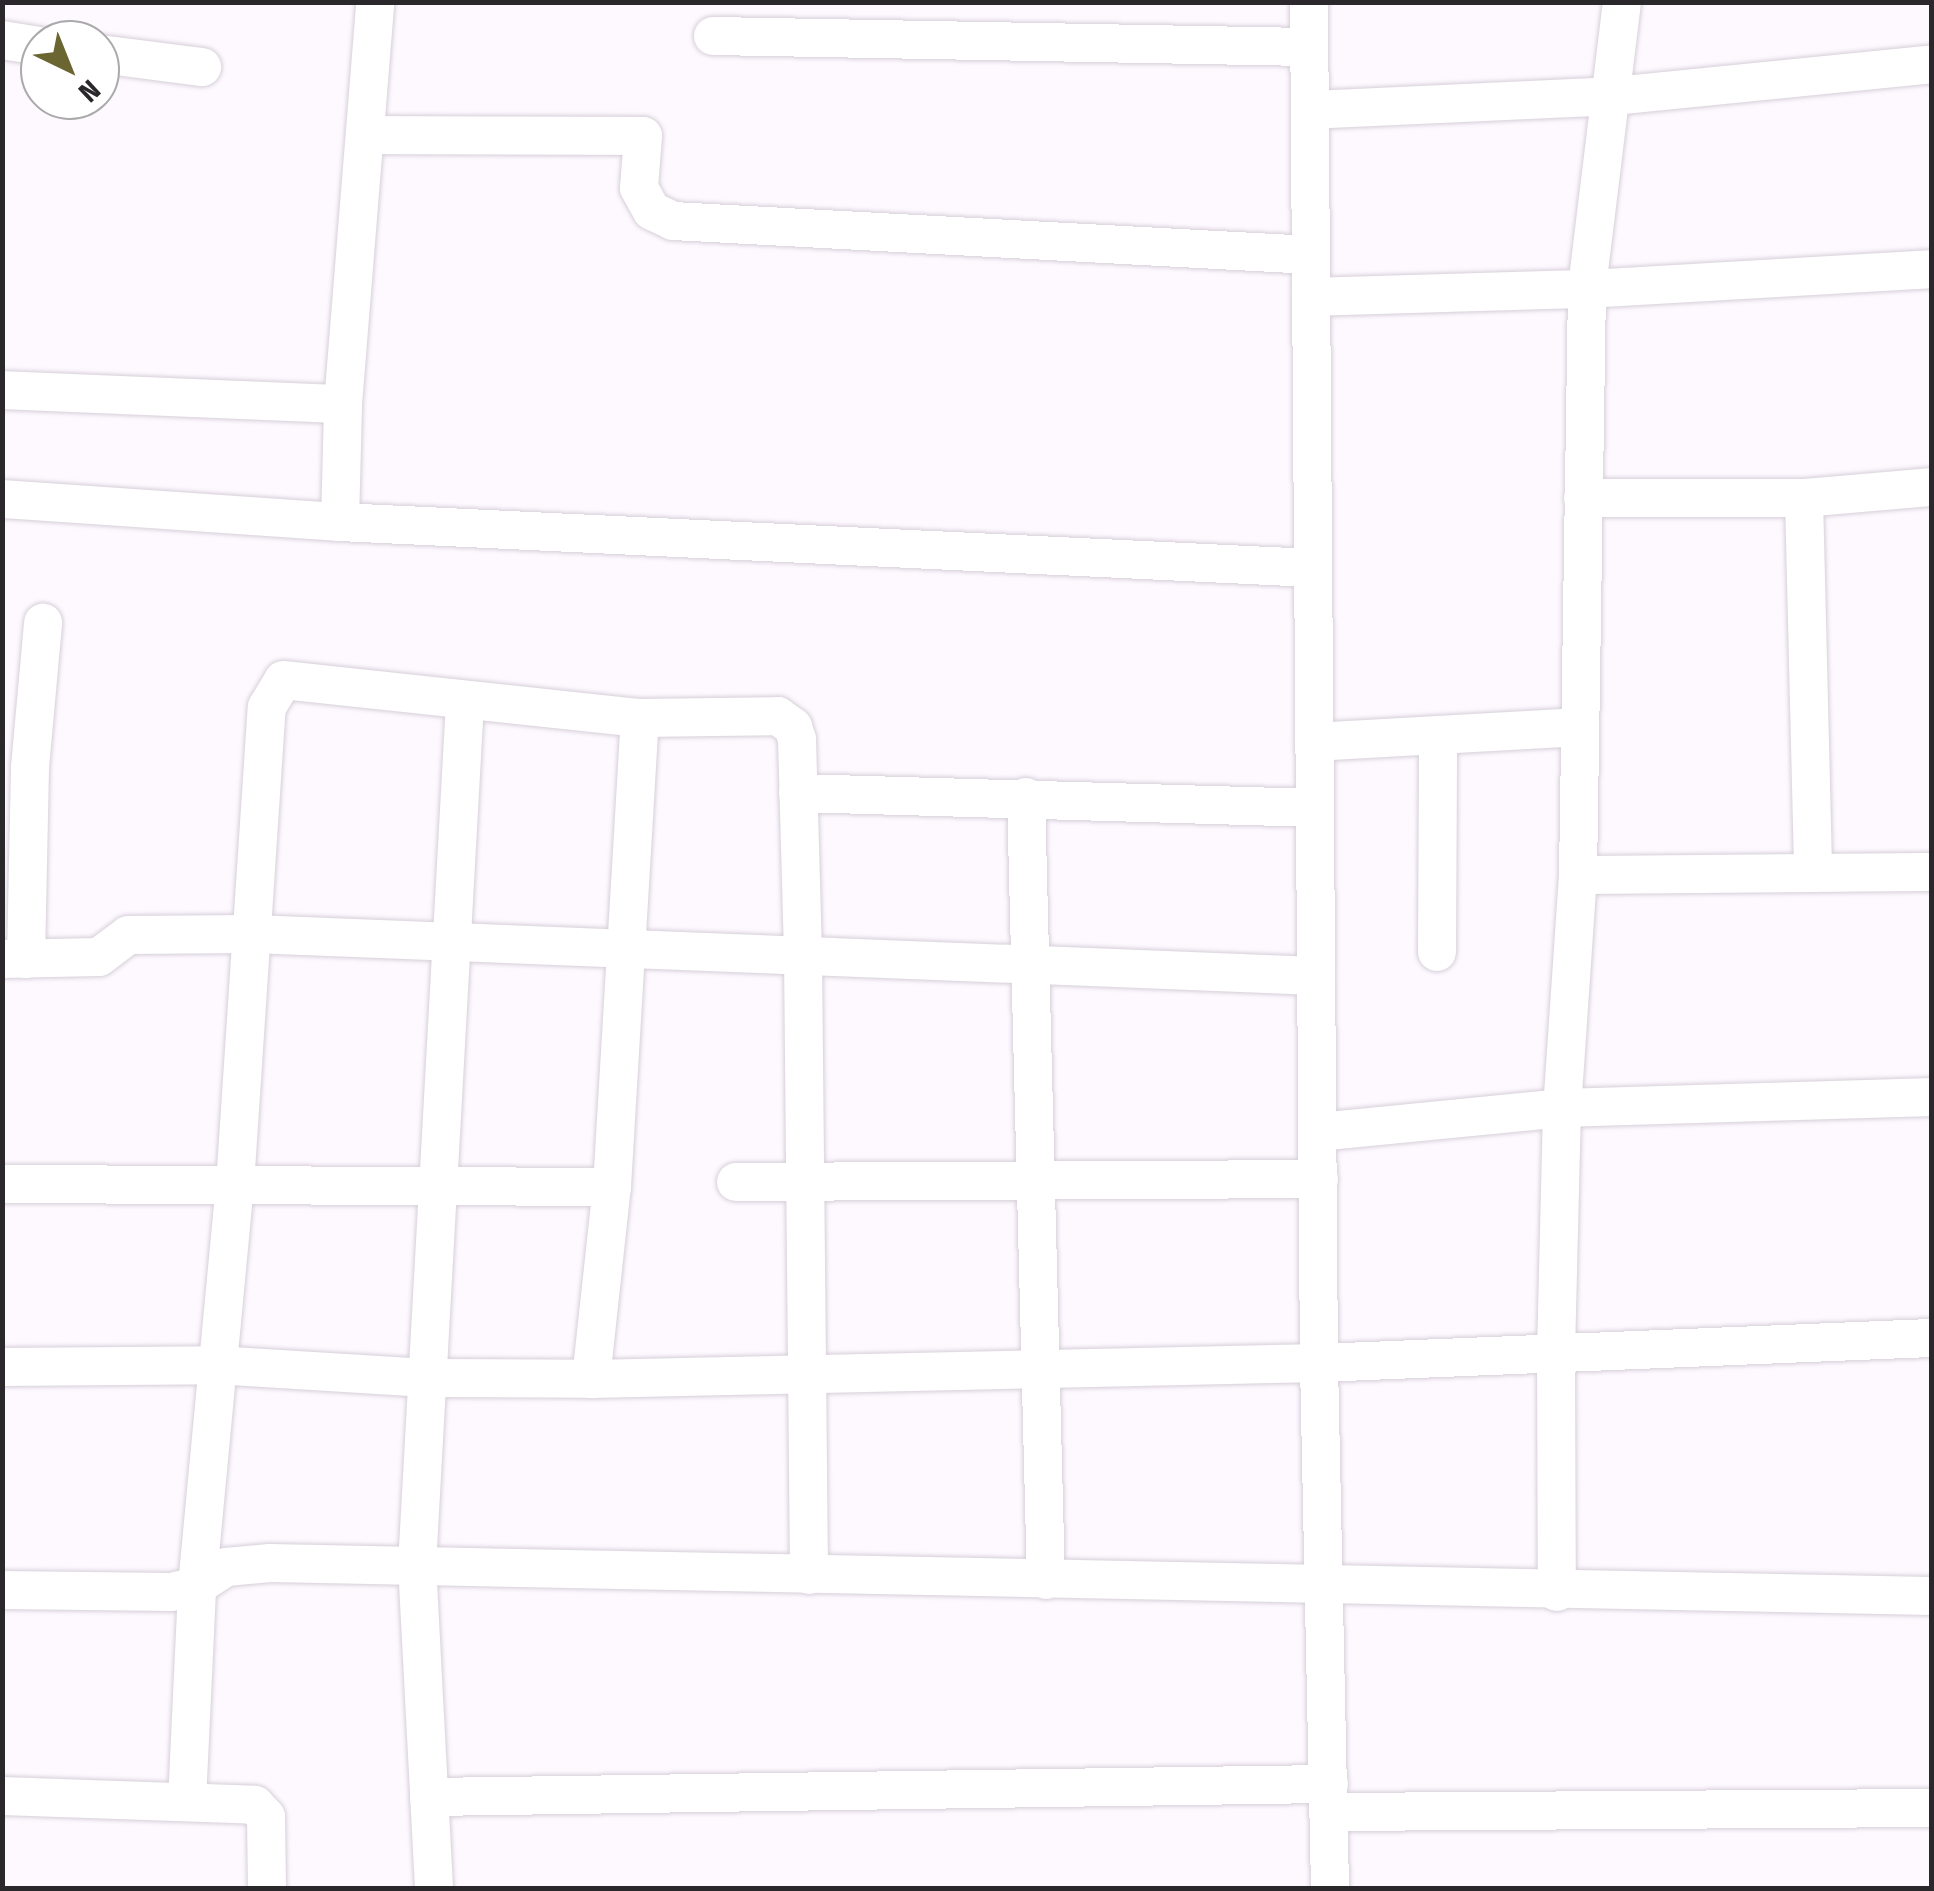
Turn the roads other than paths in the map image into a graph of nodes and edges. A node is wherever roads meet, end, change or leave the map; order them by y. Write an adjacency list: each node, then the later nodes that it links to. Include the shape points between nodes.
1 (376, 2): 11 (street)
2 (1309, 2): 5 (street)
3 (1622, 2): 9 (street)
4 (712, 36): 5 (street)
5 (1309, 47): 10 (street)
6 (120, 57): 8 (street)
7 (1932, 64): 9 (street)
8 (202, 67)
9 (1614, 96): 10 (street); 14 (street)
10 (1310, 110): 12 (street)
11 (368, 136): 12 (street, via 644,136 639,188 652,211 673,221); 17 (street)
12 (1311, 255): 15 (street)
13 (1932, 269): 14 (street)
14 (1586, 288): 15 (street); 19 (street)
15 (1312, 297): 23 (street)
16 (2, 390): 17 (street)
17 (343, 404): 22 (street)
18 (1932, 487): 20 (street)
19 (1582, 498): 20 (street); 27 (street)
20 (1804, 498): 35 (street)
21 (2, 499): 22 (street)
22 (340, 522): 23 (street)
23 (1313, 568): 29 (street)
24 (44, 622): 30 (street)
25 (464, 702): 26 (street); 37 (street, via 283,680 266,707); 38 (street)
26 (640, 718): 31 (street, via 784,718 798,739); 39 (street)
27 (1580, 727): 28 (street); 36 (street)
28 (1438, 735): 29 (street); 40 (street)
29 (1314, 742): 33 (street)
30 (16, 766): 42 (street)
31 (798, 793): 32 (street); 41 (street)
32 (1026, 797): 33 (street); 43 (street)
33 (1315, 808): 44 (street)
34 (1932, 872): 35 (street)
35 (1813, 873): 36 (street)
36 (1578, 875): 46 (street)
37 (252, 934): 38 (street); 42 (street, via 128,935 99,957); 53 (street)
38 (451, 942): 39 (street); 54 (street)
39 (625, 948): 41 (street); 55 (street)
40 (1438, 952)
41 (803, 956): 43 (street); 51 (street)
42 (14, 959)
43 (1031, 965): 44 (street); 49 (street)
44 (1316, 976): 47 (street)
45 (1932, 1097): 46 (street)
46 (1562, 1108): 47 (street); 57 (street)
47 (1318, 1132): 48 (street)
48 (1319, 1179): 49 (street); 58 (street)
49 (1036, 1180): 51 (street); 61 (street)
50 (736, 1182): 51 (street)
51 (805, 1182): 62 (street)
52 (2, 1184): 53 (street)
53 (234, 1185): 54 (street); 59 (street)
54 (438, 1186): 55 (street); 63 (street)
55 (612, 1188): 64 (street)
56 (1932, 1338): 57 (street)
57 (1556, 1350): 58 (street); 71 (street)
58 (1320, 1363): 61 (street); 69 (street)
59 (215, 1365): 60 (street); 63 (street); 68 (street)
60 (2, 1367)
61 (1040, 1369): 62 (street); 67 (street)
62 (807, 1374): 64 (street); 66 (street)
63 (427, 1378): 64 (street); 65 (street)
64 (591, 1379)
65 (417, 1566): 66 (street); 68 (street, via 242,1564); 74 (street)
66 (809, 1575): 67 (street)
67 (1046, 1580): 69 (street)
68 (196, 1586): 70 (street, via 171,1592); 76 (street)
69 (1326, 1587): 71 (street); 75 (street)
70 (2, 1590)
71 (1557, 1592): 72 (street)
72 (1932, 1596)
73 (2, 1796): 76 (street)
74 (429, 1797): 75 (street); 79 (street)
75 (1329, 1798): 77 (street); 80 (street)
76 (187, 1802): 78 (street, via 261,1810)
77 (1932, 1808)
78 (267, 1888)
79 (434, 1888)
80 (1330, 1888)

